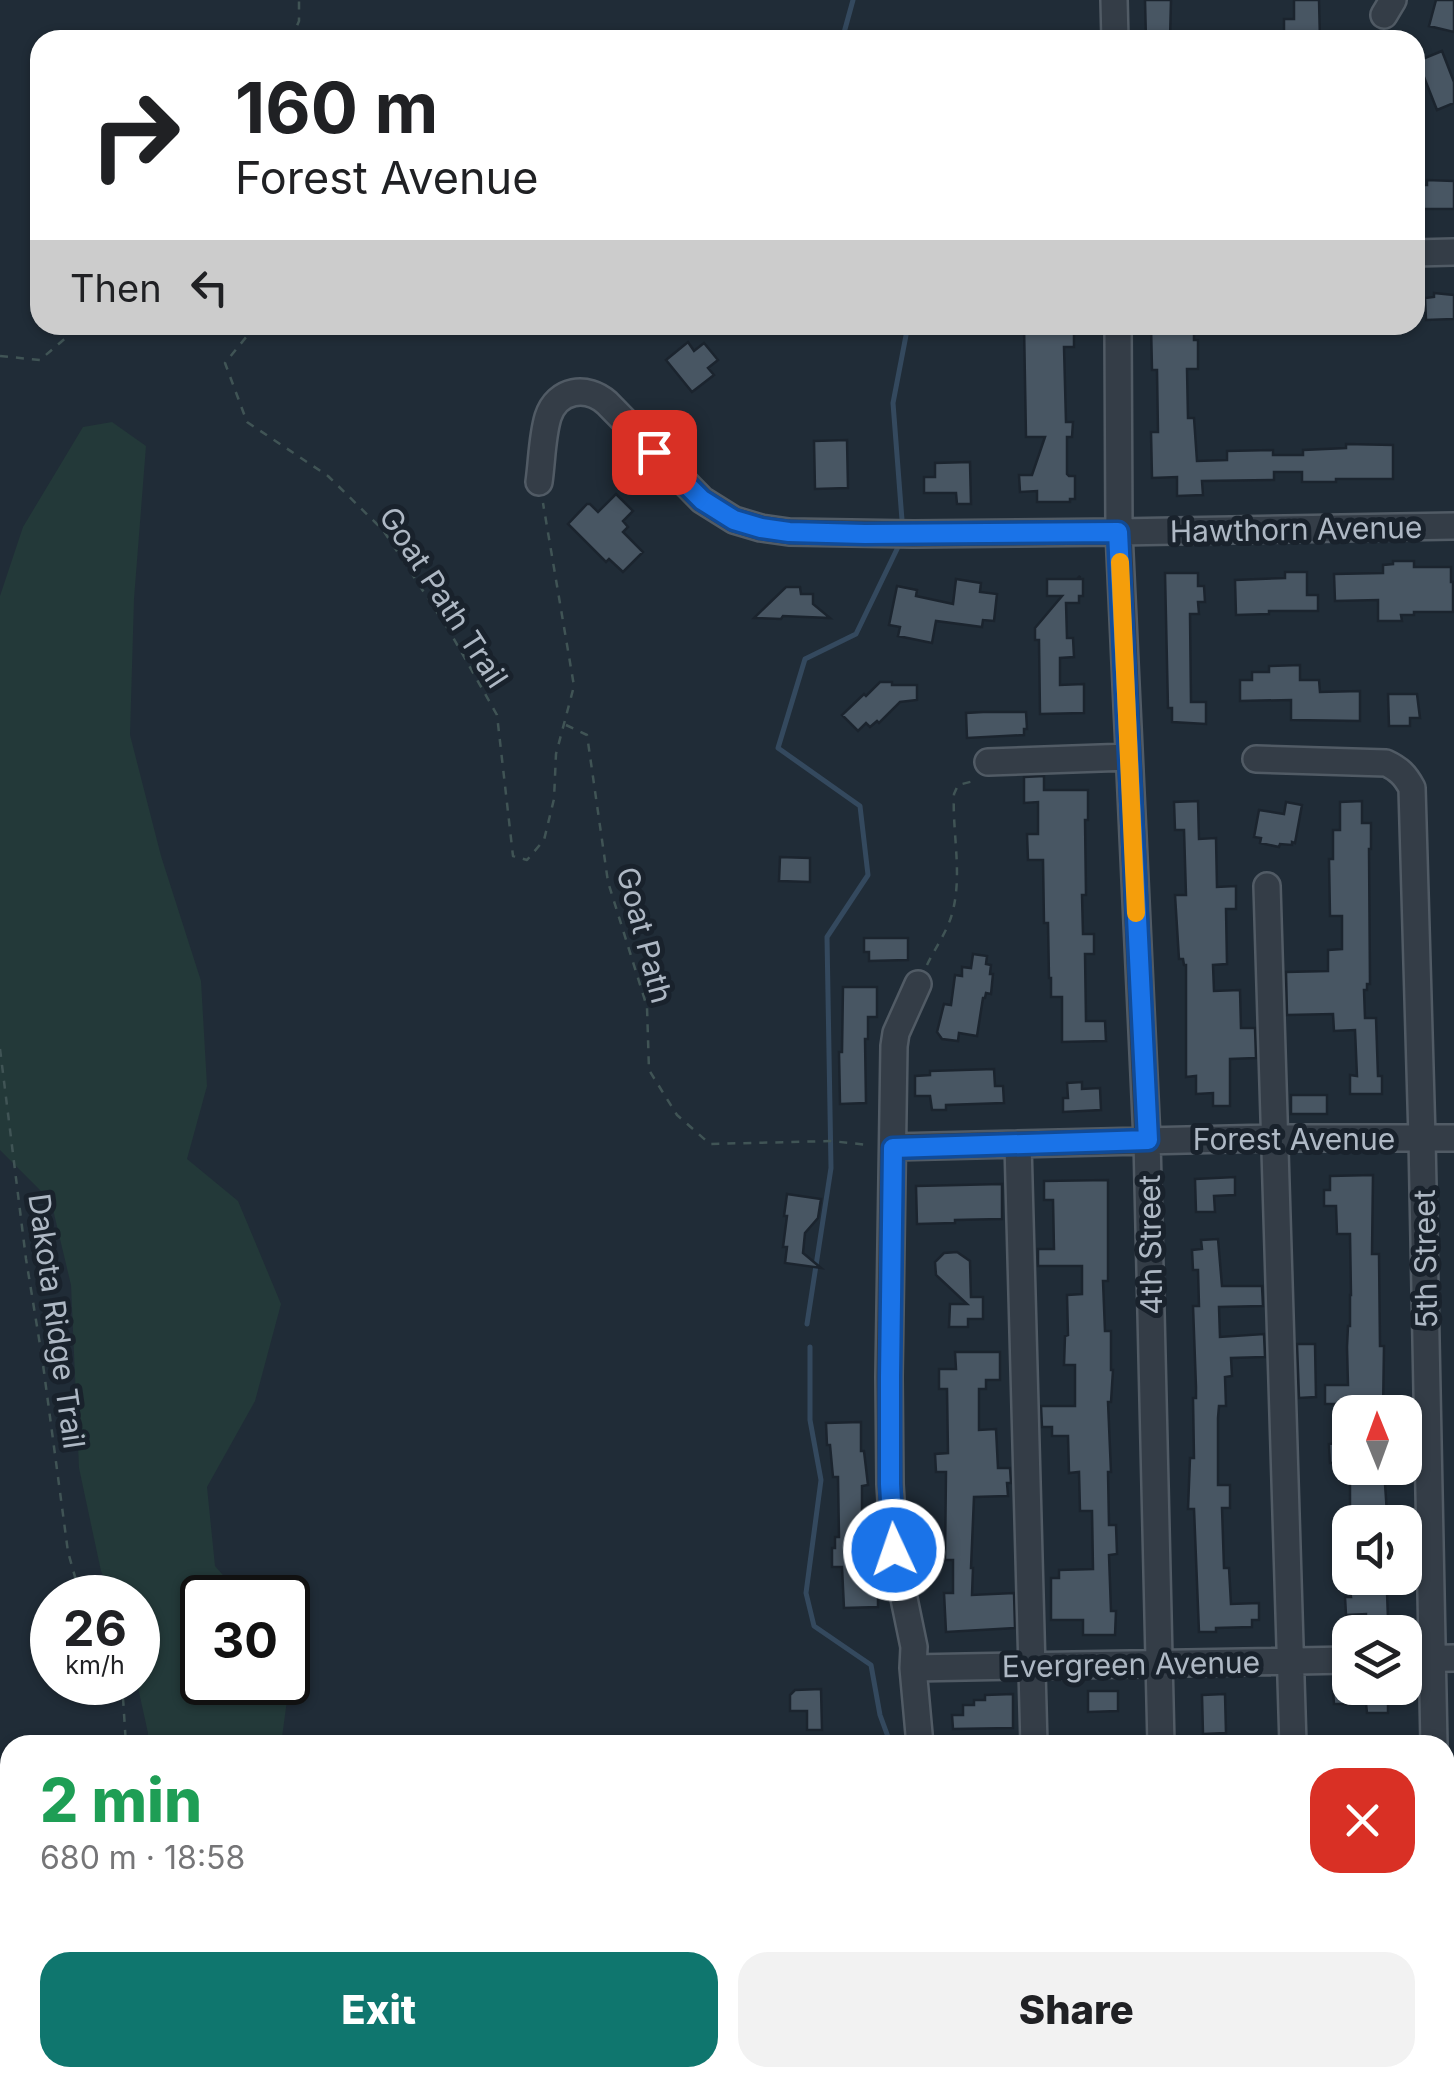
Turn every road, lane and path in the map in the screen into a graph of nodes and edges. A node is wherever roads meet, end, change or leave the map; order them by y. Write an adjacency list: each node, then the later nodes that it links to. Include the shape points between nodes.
1 (299, 0): 3 (path)
2 (1114, 0): 4 (street)
3 (295, 30)
4 (1115, 30)
5 (1454, 252): 6 (street)
6 (1425, 253)
7 (68, 335): 10 (path, via 40,360)
8 (248, 335): 14 (path, Goat Path Trail, via 225,363 248,422 328,476 384,530 497,715 513,856 527,860 544,840)
9 (1118, 335): 13 (street, 4th Street)
10 (0, 356)
11 (539, 482): 13 (street, Hawthorn Avenue, via 549,414 572,392 586,391 597,394 702,500 761,528); 14 (path, Goat Path Trail, via 574,686)
12 (1454, 526): 13 (street, Hawthorn Avenue)
13 (1118, 532): 15 (street, 4th Street)
14 (565, 725): 26 (path, Goat Path, via 587,734 608,882 647,1007 648,1070 676,1115 710,1144 831,1141)
15 (1128, 757): 17 (street); 24 (street, 4th Street)
16 (1256, 760): 22 (street, 5th Street, via 1386,763 1412,788)
17 (992, 762): 19 (path, via 995,770 954,794 954,905)
18 (1266, 886): 21 (street)
19 (918, 984): 26 (street, via 894,1046)
20 (0, 1049): 27 (path, Dakota Ridge Trail)
21 (1276, 1138): 22 (street, Forest Avenue); 24 (street, Forest Avenue); 30 (street)
22 (1422, 1138): 23 (street, Forest Avenue); 28 (street, 5th Street)
23 (1454, 1138)
24 (1148, 1140): 25 (street, Forest Avenue); 31 (street, 4th Street)
25 (1018, 1144): 26 (street, Forest Avenue); 32 (street)
26 (893, 1148): 33 (street, via 890,1484)
27 (75, 1575)
28 (1443, 1658): 40 (street, 5th Street)
29 (1332, 1660): 30 (street, Evergreen Avenue)
30 (1291, 1661): 31 (street, Evergreen Avenue); 39 (street)
31 (1158, 1664): 32 (street, Evergreen Avenue); 38 (street, 4th Street)
32 (1032, 1666): 33 (street, Evergreen Avenue); 37 (street)
33 (913, 1668): 36 (street)
34 (123, 1705): 35 (path)
35 (125, 1735)
36 (919, 1735)
37 (1034, 1735)
38 (1160, 1735)
39 (1293, 1735)
40 (1435, 1735)

